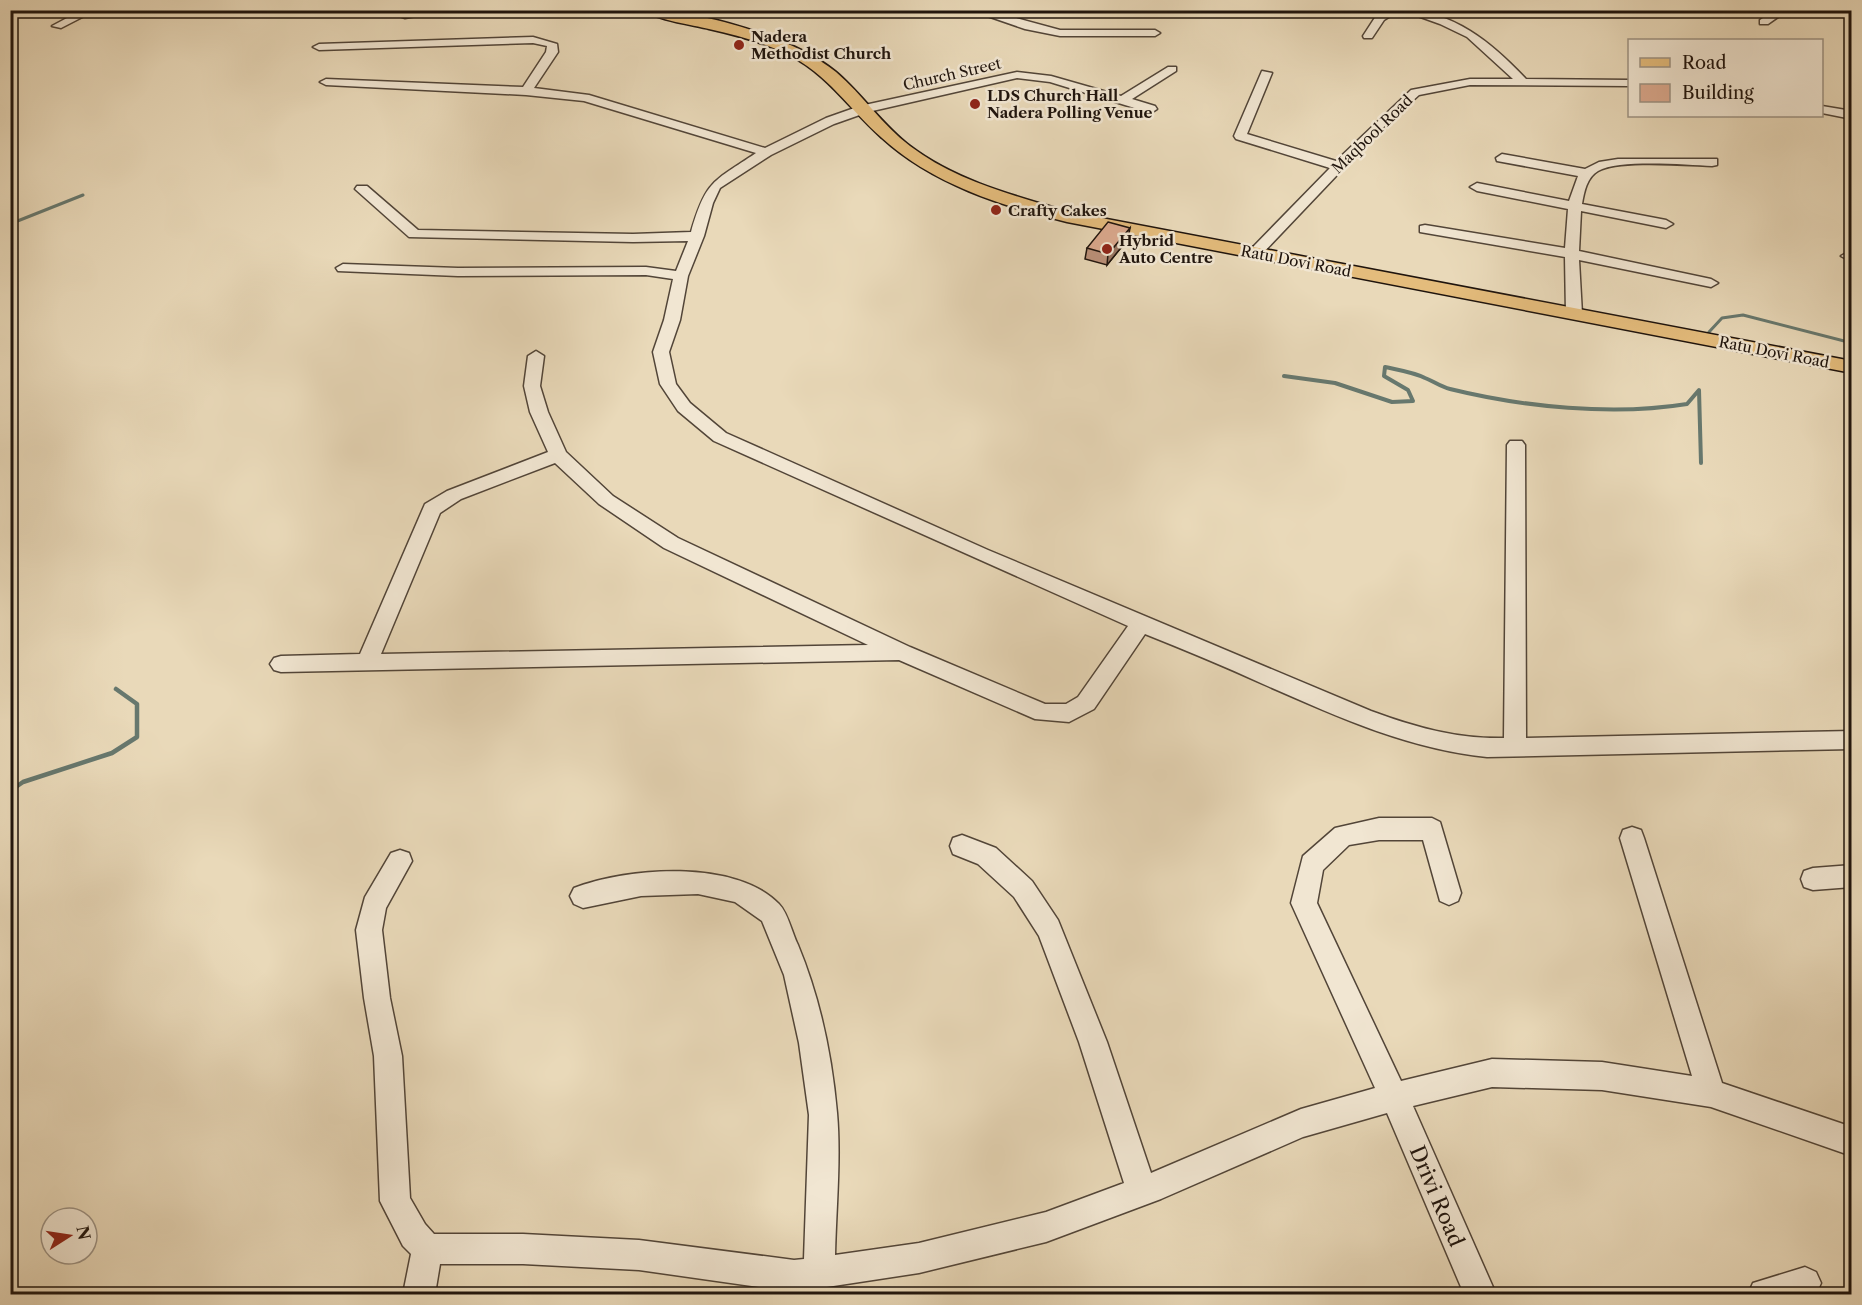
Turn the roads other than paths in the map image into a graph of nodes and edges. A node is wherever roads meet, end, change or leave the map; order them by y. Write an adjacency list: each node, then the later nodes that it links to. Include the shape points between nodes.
1 (16, 10): 12 (street)
2 (91, 10): 15 (street)
3 (388, 10): 4 (street, via 405,15)
4 (444, 10)
5 (650, 10): 13 (main road, Ratu Dovi Road)
6 (975, 10): 16 (street, via 1060,33)
7 (1395, 10): 17 (street, via 1380,18)
8 (1406, 10): 21 (street, via 1454,24 1474,35)
9 (1783, 10): 14 (street)
10 (1843, 10): 11 (street)
11 (1851, 12)
12 (10, 13)
13 (676, 13): 26 (main road, Ratu Dovi Road, via 783,46 813,62)
14 (1764, 22)
15 (57, 26)
16 (1155, 33)
17 (1368, 36)
18 (319, 47): 24 (street, via 533,40 552,44 552,52)
19 (1172, 69): 25 (street)
20 (1266, 73): 33 (street, via 1241,138)
21 (1522, 81): 23 (street, Maqbool Road); 33 (street, Maqbool Road, via 1448,84 1416,92)
22 (326, 82): 24 (street)
23 (1628, 83)
24 (526, 91): 30 (street, via 614,105)
25 (1123, 100): 26 (street, Church Street, via 1051,79 1017,75); 27 (street, Church Street)
26 (864, 109): 30 (street, Church Street, via 801,133); 41 (main road, Ratu Dovi Road, via 886,135 912,154 981,190 1067,217)
27 (1151, 109)
28 (1823, 110): 29 (street)
29 (1851, 115)
30 (766, 152): 40 (street, Church Street, via 716,186 706,203)
31 (1502, 158): 34 (street)
32 (1712, 162): 34 (street, via 1607,164)
33 (1338, 166): 41 (street, Maqbool Road)
34 (1586, 173): 37 (street)
35 (1477, 187): 37 (street)
36 (362, 189): 40 (street, via 414,234)
37 (1574, 205): 38 (street); 42 (street)
38 (1666, 224)
39 (1425, 229): 42 (street)
40 (697, 237): 44 (street, Church Street)
41 (1255, 253): 46 (main road, Ratu Dovi Road)
42 (1573, 254): 45 (street); 46 (street)
43 (343, 268): 44 (street, via 646,271)
44 (681, 276): 51 (street, Church Street, via 661,352 668,384 684,407 720,437)
45 (1711, 283)
46 (1574, 314): 48 (main road, Ratu Dovi Road)
47 (536, 356): 50 (street, via 532,386)
48 (1851, 367)
49 (1516, 445): 56 (street)
50 (558, 455): 52 (street, via 606,500 671,543); 53 (street, via 454,495 432,509)
51 (1141, 624): 52 (street, via 1086,703 1069,713 1044,713); 56 (street, Church Street, via 1396,729 1455,746)
52 (903, 653): 53 (street)
53 (367, 662): 54 (street)
54 (281, 664)
55 (1851, 740): 56 (street, Church Street)
56 (1515, 747)
57 (1632, 837): 64 (street)
58 (962, 846): 67 (street, via 987,856 1023,889 1049,929 1093,1042)
59 (400, 861): 68 (street, via 374,905 369,930 388,1056 395,1202)
60 (1851, 876): 61 (street)
61 (1813, 879)
62 (1449, 893): 65 (street, Drivi Road, via 1432,829 1379,829 1343,836 1312,864 1304,903)
63 (583, 896): 69 (street, via 641,885 698,883 741,892 771,913 797,975 813,1043 823,1115)
64 (1711, 1093): 65 (street, via 1602,1076 1492,1073); 66 (street)
65 (1394, 1097): 67 (street, via 1301,1123); 72 (street, Drivi Road)
66 (1851, 1142)
67 (1142, 1191): 69 (street, via 1046,1227 919,1258)
68 (427, 1249): 69 (street, via 639,1255 794,1276); 71 (street)
69 (819, 1273)
70 (1805, 1283): 73 (street)
71 (419, 1294)
72 (1480, 1294)
73 (1764, 1294)

